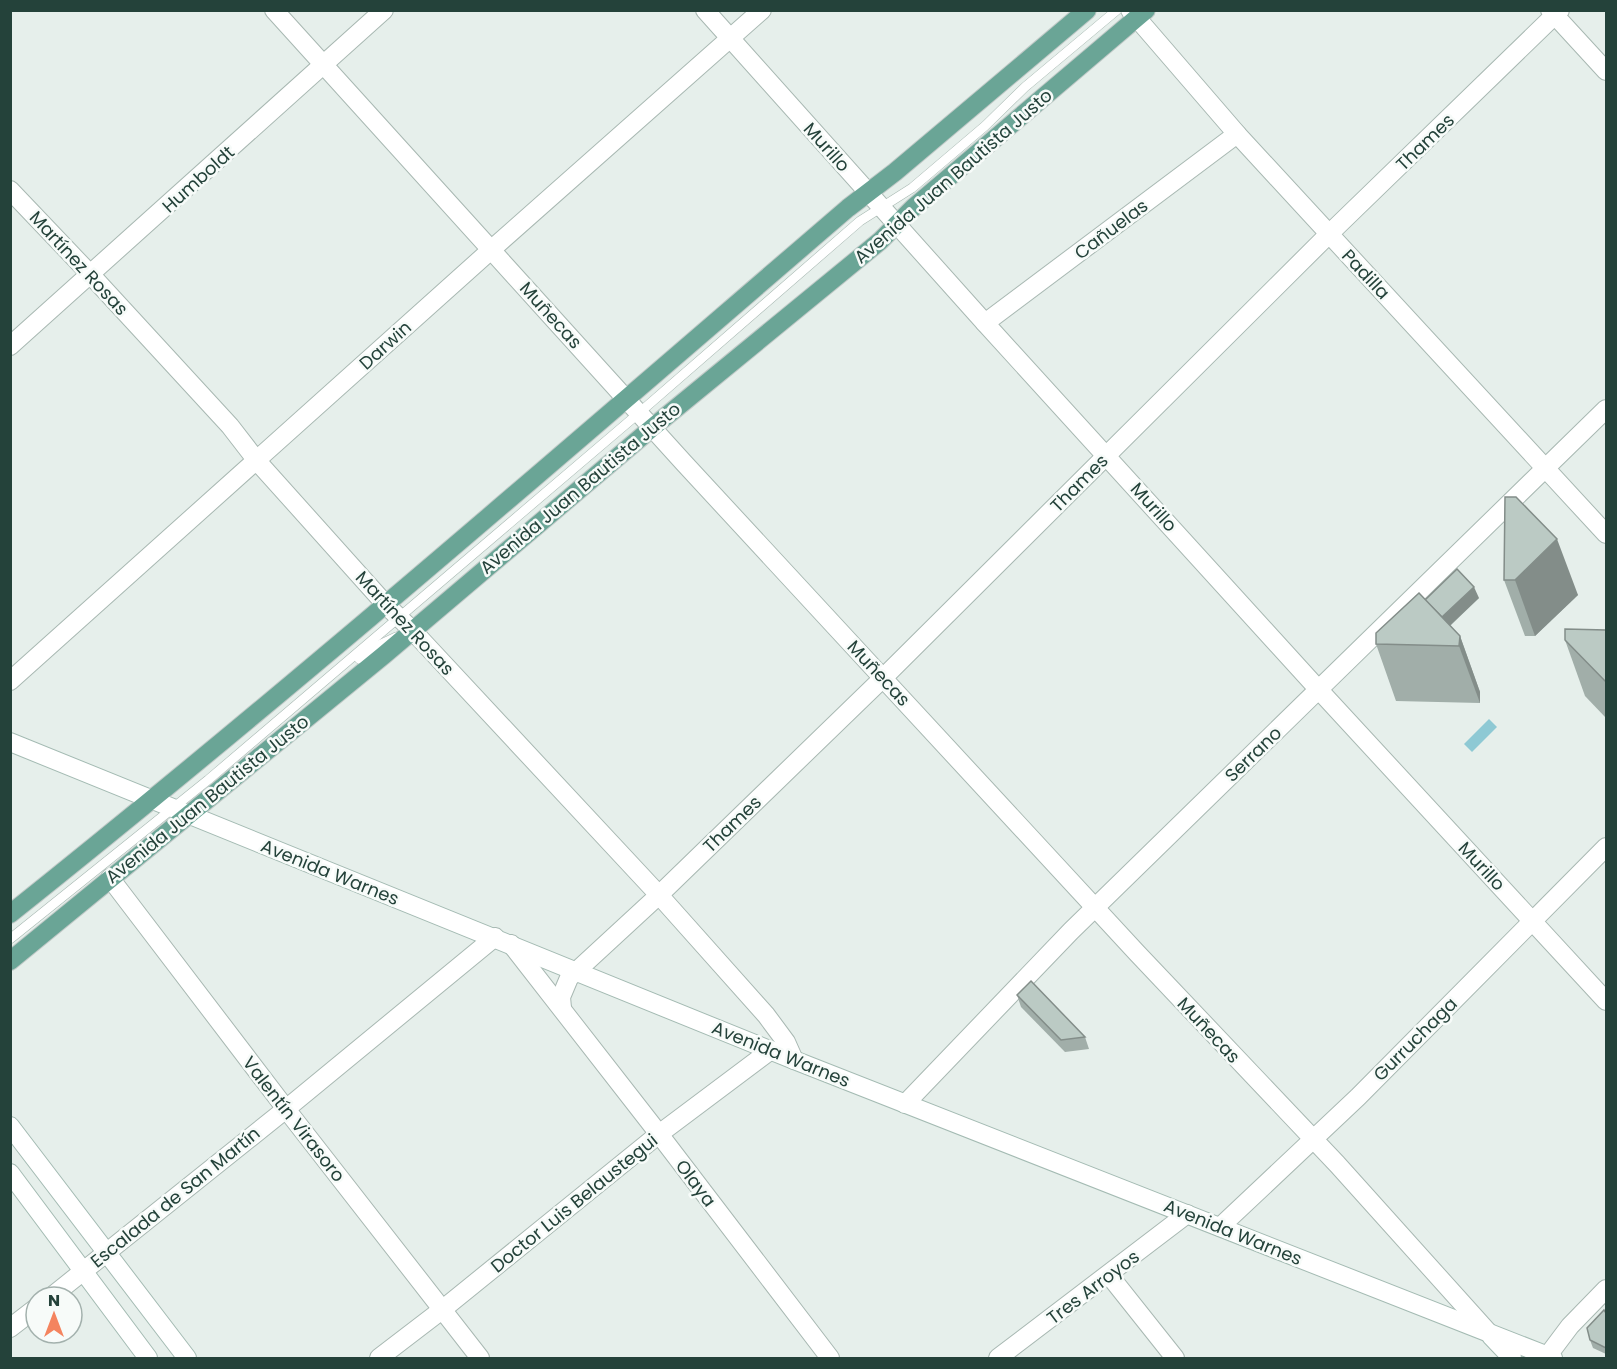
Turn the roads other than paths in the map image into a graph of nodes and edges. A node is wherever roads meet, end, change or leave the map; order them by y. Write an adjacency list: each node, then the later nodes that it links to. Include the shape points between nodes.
1 (274, 10): 10 (street, Muñecas)
2 (384, 10): 10 (street, Humboldt)
3 (705, 10): 9 (street, Murillo)
4 (762, 10): 9 (street, Darwin)
5 (1088, 10): 14 (main road, Avenida Juan Bautista Justo)
6 (1117, 10): 15 (lane, via 940,165)
7 (1555, 12): 11 (street); 17 (street, Thames)
8 (1137, 13): 12 (street, Padilla); 16 (main road, Avenida Juan Bautista Justo)
9 (729, 39): 14 (street, Murillo); 18 (street, Darwin)
10 (323, 65): 18 (street, Muñecas); 19 (street, Humboldt)
11 (1606, 71)
12 (1237, 134): 17 (street, Padilla); 20 (street, Cañuelas)
13 (10, 190): 19 (street, Martínez Rosas)
14 (868, 192): 15 (street, Murillo); 22 (main road, Avenida Juan Bautista Justo)
15 (883, 207): 16 (street, Murillo); 24 (lane, via 860,221)
16 (898, 225): 20 (street, Murillo); 25 (main road, Avenida Juan Bautista Justo)
17 (1329, 234): 26 (street, Thames); 28 (street, Padilla)
18 (492, 249): 22 (street, Muñecas); 27 (street, Darwin)
19 (91, 275): 21 (street, Humboldt); 27 (street, Martínez Rosas, via 230,426)
20 (985, 323): 26 (street, Murillo)
21 (10, 346)
22 (626, 399): 24 (street, Muñecas); 30 (main road, Avenida Juan Bautista Justo)
23 (1606, 409): 28 (street, Serrano)
24 (639, 413): 25 (street, Muñecas); 30 (lane)
25 (653, 427): 30 (main road, Avenida Juan Bautista Justo); 31 (street, Muñecas)
26 (1107, 454): 31 (street, Thames); 34 (street, Murillo)
27 (257, 461): 30 (street, Martínez Rosas); 32 (street, Darwin)
28 (1547, 468): 29 (street, Padilla); 34 (street, Serrano)
29 (1606, 534)
30 (399, 618): 33 (lane); 33 (lane, via 379,645); 36 (main road, Avenida Juan Bautista Justo); 37 (main road, Avenida Juan Bautista Justo); 40 (street, Martínez Rosas)
31 (883, 678): 40 (street, Thames); 41 (street, Muñecas)
32 (10, 681)
33 (319, 685): 37 (lane)
34 (1319, 690): 41 (street, Serrano); 43 (street, Murillo)
35 (10, 742): 36 (street, Avenida Warnes)
36 (152, 800): 37 (street, Avenida Warnes); 42 (main road, Avenida Juan Bautista Justo)
37 (180, 812): 39 (main road, Avenida Juan Bautista Justo); 44 (lane); 45 (street, Avenida Warnes)
38 (1606, 847): 43 (street, Gurruchaga)
39 (110, 878): 47 (main road, Avenida Juan Bautista Justo); 55 (street, Valentín Virasoro)
40 (659, 895): 46 (street, Thames); 53 (street, Martínez Rosas, via 766,1015)
41 (1096, 907): 54 (street, Serrano); 58 (street, Muñecas)
42 (10, 914)
43 (1533, 920): 50 (street, Murillo); 58 (street, Gurruchaga)
44 (10, 939)
45 (503, 941): 48 (street, Avenida Warnes); 51 (street, Olaya); 55 (street, Escalada de San Martín)
46 (596, 954): 48 (street, Thames); 49 (street, via 593,967)
47 (10, 961)
48 (577, 970): 49 (street, Avenida Warnes); 51 (street, via 564,987)
49 (599, 979): 52 (street, Avenida Warnes)
50 (1606, 1001)
51 (562, 1008): 57 (street, Olaya)
52 (771, 1050): 53 (street, Avenida Warnes); 57 (street, Doctor Luis Belaustegui)
53 (794, 1060): 54 (street, Avenida Warnes)
54 (905, 1104): 60 (street, Avenida Warnes)
55 (286, 1109): 62 (street, Escalada de San Martín); 67 (street, Valentín Virasoro)
56 (10, 1126): 62 (street)
57 (659, 1134): 67 (street, Doctor Luis Belaustegui); 76 (street, Olaya)
58 (1312, 1139): 61 (street, Gurruchaga); 70 (street, Muñecas)
59 (10, 1173): 63 (street)
60 (1187, 1214): 61 (street, Avenida Warnes); 64 (street, Tres Arroyos)
61 (1220, 1227): 70 (street, Avenida Warnes)
62 (106, 1252): 63 (street, Escalada de San Martín); 73 (street)
63 (82, 1271): 65 (street, Escalada de San Martín); 72 (street)
64 (1109, 1275): 77 (street, Tres Arroyos); 78 (street)
65 (65, 1285)
66 (1606, 1289): 71 (street, via 1570,1326)
67 (443, 1309): 74 (street, Doctor Luis Belaustegui); 75 (street, Valentín Virasoro)
68 (24, 1317): 69 (street)
69 (10, 1328)
70 (1488, 1332): 71 (street, Avenida Warnes); 79 (street, Muñecas)
71 (1549, 1358)
72 (148, 1359)
73 (187, 1359)
74 (379, 1359)
75 (480, 1359)
76 (830, 1359)
77 (998, 1359)
78 (1175, 1359)
79 (1512, 1359)

